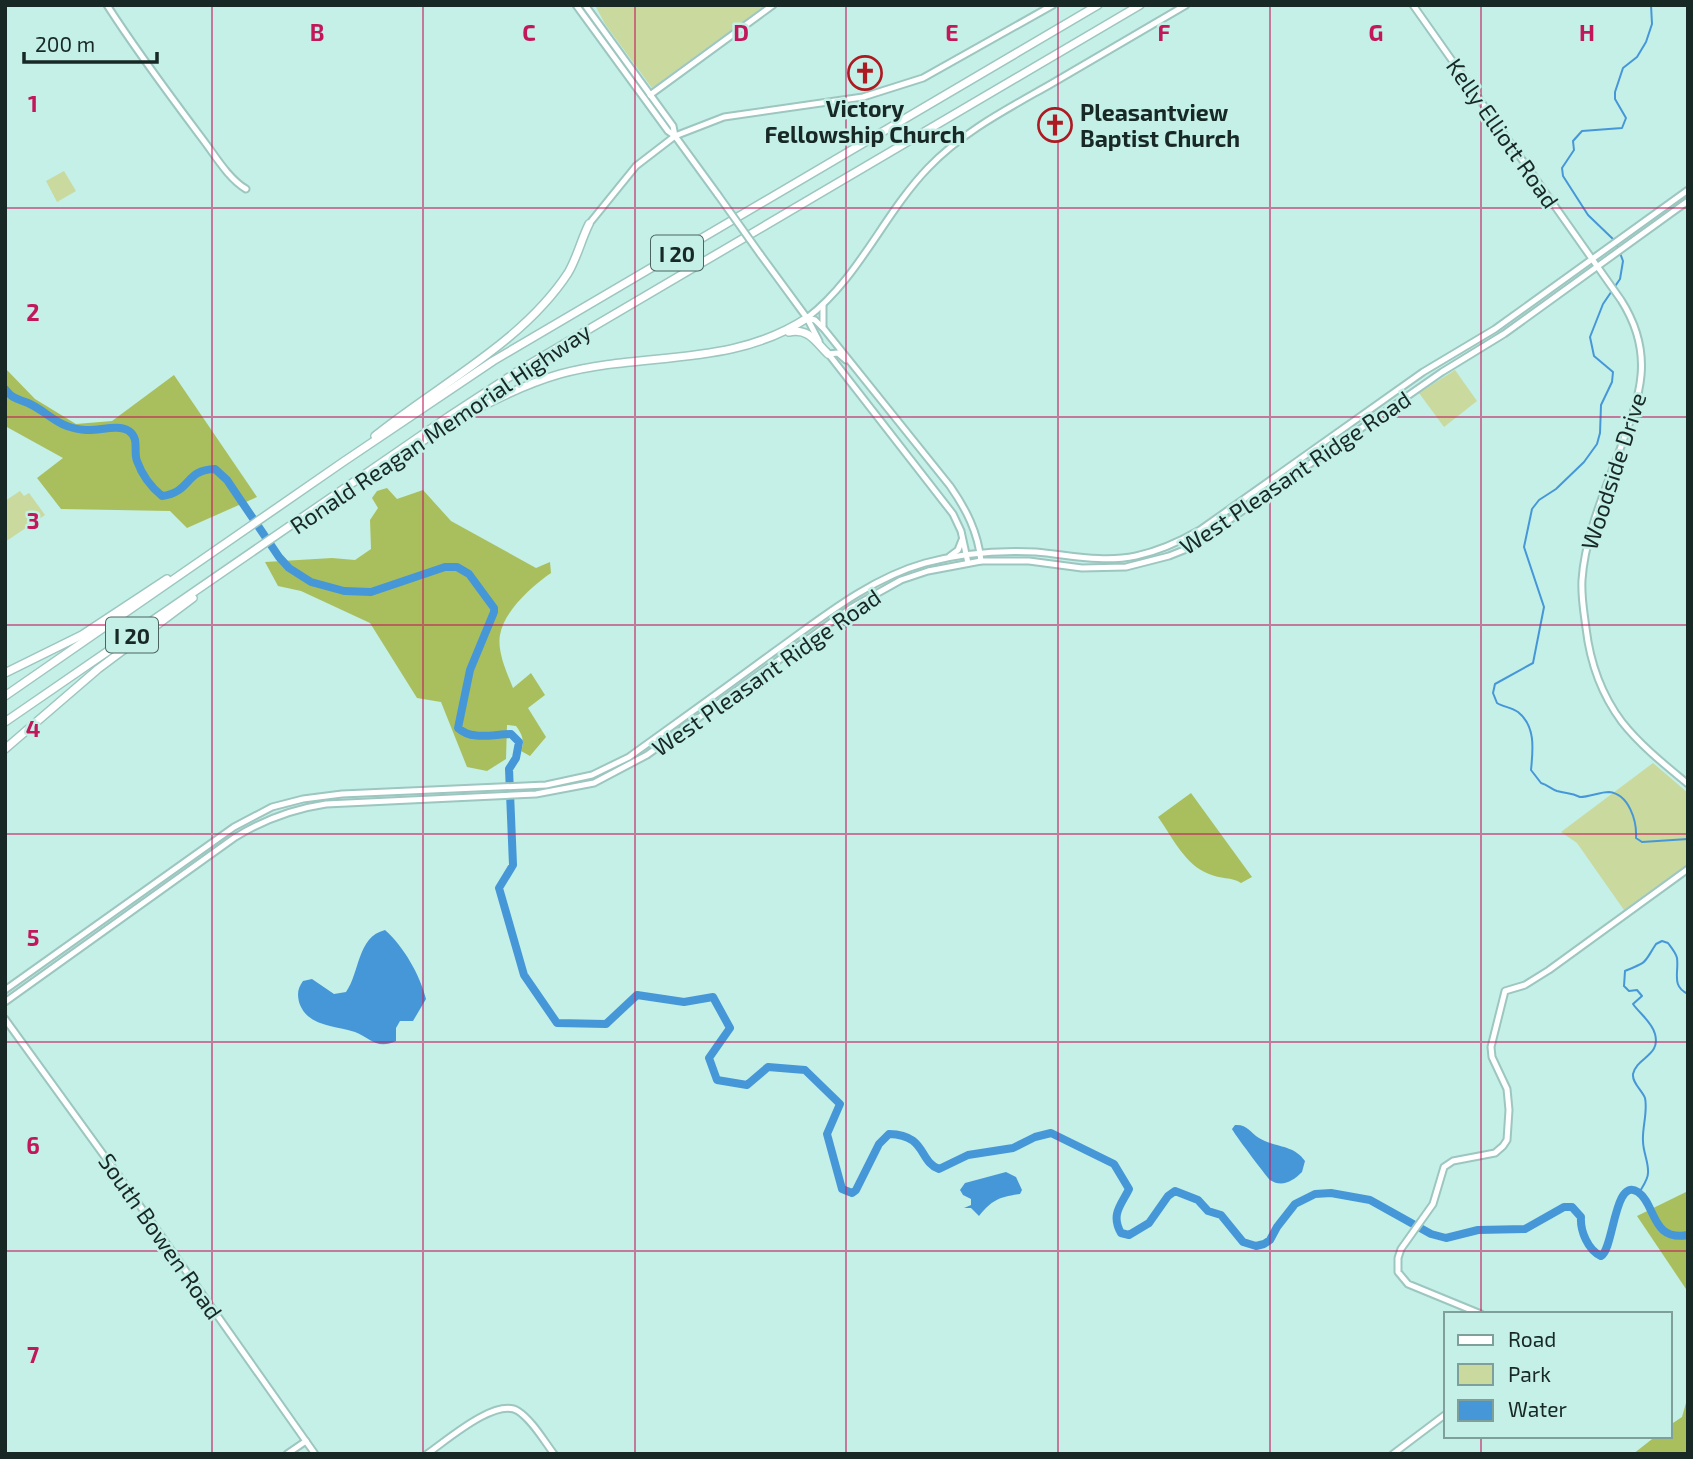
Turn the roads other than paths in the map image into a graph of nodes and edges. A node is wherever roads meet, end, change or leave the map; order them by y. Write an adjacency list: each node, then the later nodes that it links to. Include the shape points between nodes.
1 (107, 5): 13 (main road, via 172,99)
2 (576, 5): 11 (main road)
3 (585, 5): 10 (main road)
4 (773, 5): 10 (main road)
5 (1054, 5): 12 (main road, via 940,71 912,82 863,97 724,117)
6 (1098, 5): 29 (highway, Ronald Reagan Memorial Highway / I 20, via 523,343)
7 (1140, 5): 30 (highway, Ronald Reagan Memorial Highway / I 20, via 523,368)
8 (1186, 5): 23 (main road, via 950,148 909,191 847,279)
9 (1413, 5): 20 (main road, Kelly Elliott Road)
10 (651, 94): 11 (main road); 12 (main road)
11 (645, 99): 12 (main road)
12 (675, 136): 18 (main road, via 636,166); 24 (main road, bridge)
13 (246, 189)
14 (1688, 190): 16 (main road, West Pleasant Ridge Road)
15 (1688, 201): 17 (main road, West Pleasant Ridge Road)
16 (1664, 208): 17 (main road); 20 (main road, West Pleasant Ridge Road)
17 (1669, 215): 22 (main road, West Pleasant Ridge Road)
18 (589, 224): 21 (highway)
19 (565, 257): 21 (highway)
20 (1593, 260): 22 (main road, Woodside Drive); 33 (main road, West Pleasant Ridge Road, via 1179,542 1116,558)
21 (573, 264): 29 (highway, via 546,300 499,343)
22 (1598, 268): 38 (main road, West Pleasant Ridge Road, via 1189,548 1126,567); 45 (main road, Woodside Drive, via 1638,333 1642,376 1636,407 1588,546 1582,597 1589,650 1602,689 1622,721)
23 (823, 305): 24 (main road); 25 (main road)
24 (807, 318): 25 (main road); 26 (highway); 27 (main road)
25 (824, 329): 28 (main road)
26 (782, 334): 27 (highway, via 810,334); 30 (highway, via 733,350 611,363 538,382 442,429)
27 (828, 354): 28 (main road, via 838,353); 31 (main road, via 942,498)
28 (856, 369): 32 (main road, via 950,486 967,511)
29 (343, 462): 36 (highway, Ronald Reagan Memorial Highway / I 20)
30 (324, 503): 40 (highway, Ronald Reagan Memorial Highway / I 20)
31 (961, 530): 35 (main road); 37 (main road, via 961,546)
32 (977, 538): 33 (main road); 34 (main road)
33 (998, 551): 34 (main road, West Pleasant Ridge Road)
34 (980, 553): 35 (main road, West Pleasant Ridge Road); 38 (main road)
35 (967, 554): 37 (main road, West Pleasant Ridge Road); 39 (main road)
36 (204, 558): 41 (highway, via 82,635); 42 (highway, Ronald Reagan Memorial Highway / I 20)
37 (948, 558): 47 (main road, West Pleasant Ridge Road, via 906,569 855,595 629,757 596,774 516,786 342,794 272,807 234,827)
38 (981, 561): 39 (main road, West Pleasant Ridge Road)
39 (968, 563): 48 (main road, West Pleasant Ridge Road, via 917,575 867,597 647,755 594,783 519,795 326,804 270,819 234,838)
40 (234, 565): 43 (highway, Ronald Reagan Memorial Highway / I 20); 44 (highway, via 98,669)
41 (5, 673)
42 (5, 696)
43 (5, 722)
44 (5, 749)
45 (1688, 784)
46 (1688, 869): 50 (main road, via 1549,970 1505,991 1491,1052 1506,1084 1507,1140 1495,1153 1444,1167 1433,1204 1398,1258 1398,1272 1408,1284)
47 (7, 988)
48 (5, 1002)
49 (7, 1023): 52 (main road, South Bowen Road)
50 (1476, 1312)
51 (1444, 1416): 57 (main road)
52 (306, 1441): 53 (main road); 54 (main road, South Bowen Road)
53 (288, 1454)
54 (315, 1454)
55 (427, 1454): 56 (main road, via 490,1411 508,1407 523,1415)
56 (554, 1454)
57 (1394, 1454)

